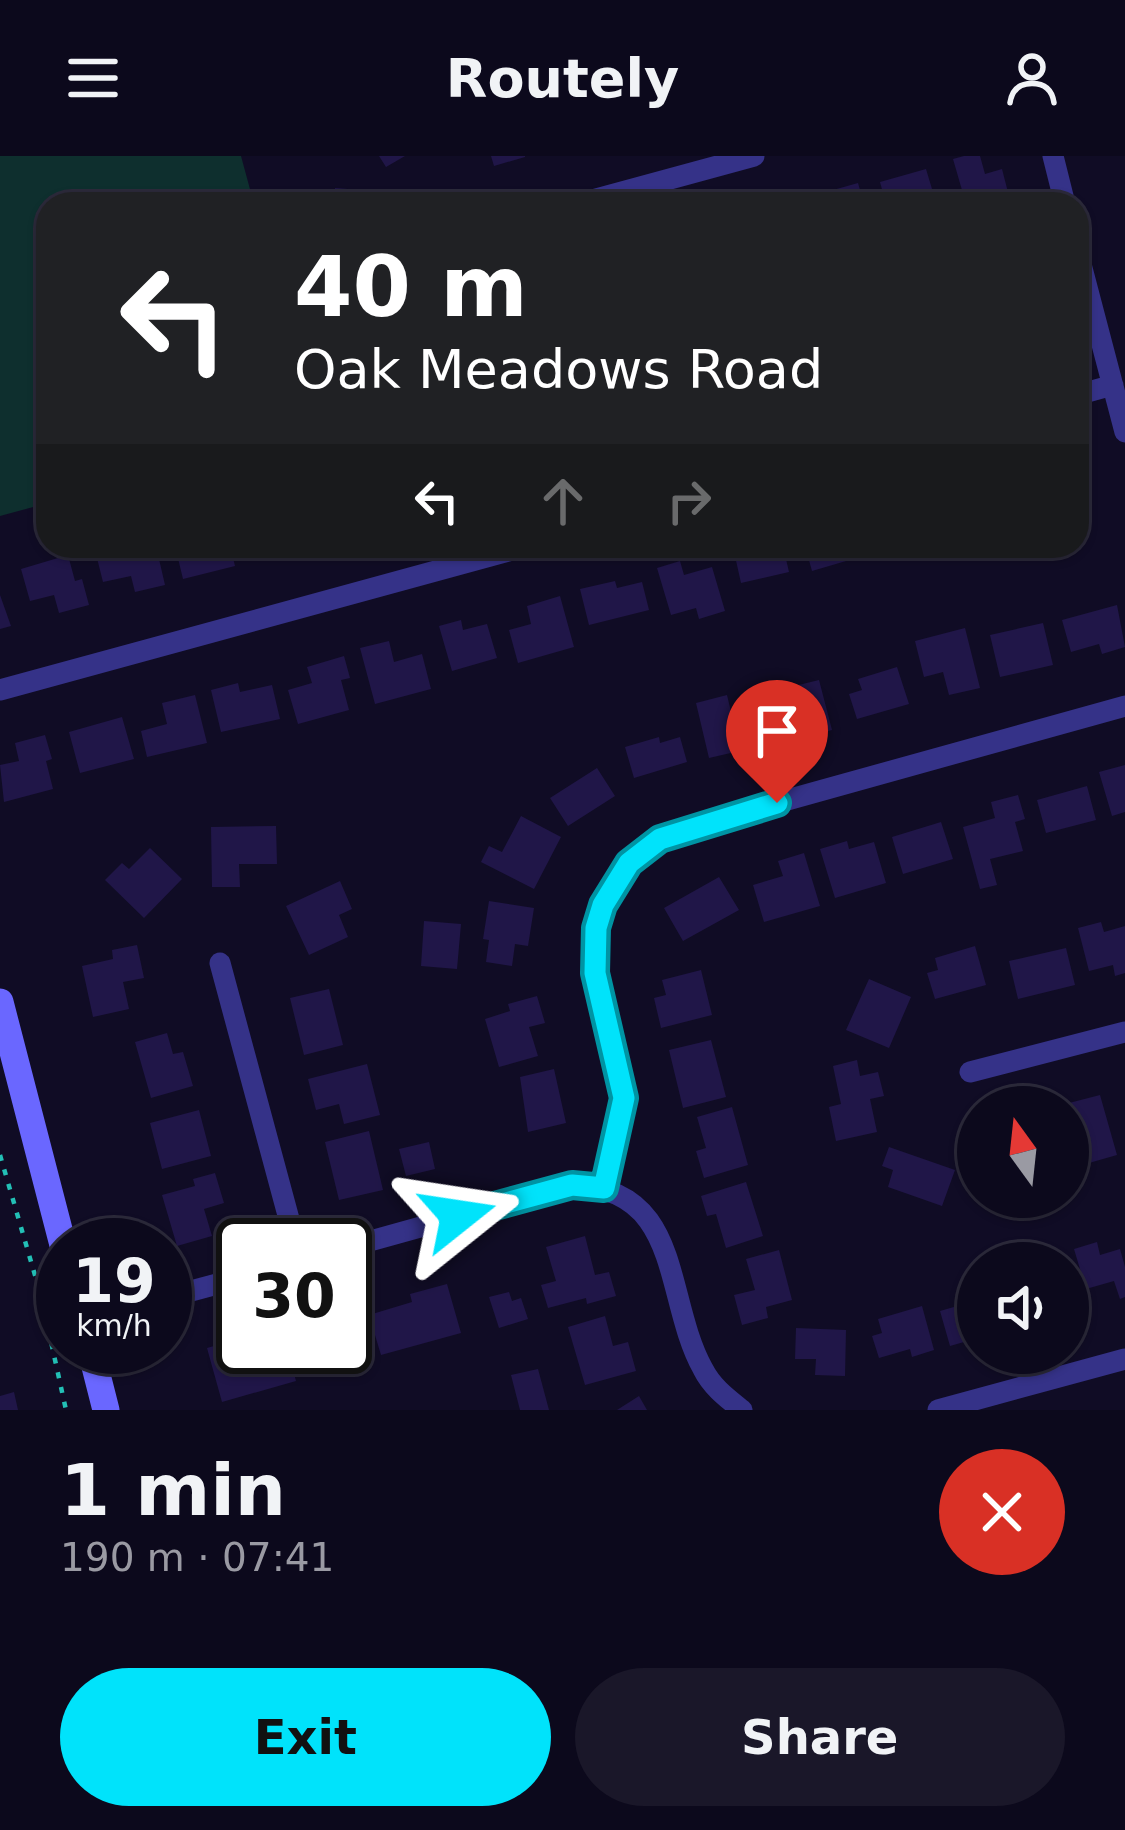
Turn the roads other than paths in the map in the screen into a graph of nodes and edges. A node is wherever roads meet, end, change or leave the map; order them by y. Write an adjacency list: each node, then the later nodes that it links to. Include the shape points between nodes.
1 (754, 156): 3 (street)
2 (1053, 156): 4 (street)
3 (622, 192)
4 (1062, 192)
5 (1089, 294): 6 (street)
6 (1113, 385): 7 (street); 8 (street)
7 (1089, 392)
8 (1125, 432)
9 (484, 558): 10 (street)
10 (0, 689)
11 (1125, 706): 16 (street, via 683,829 629,863 603,905 593,957 624,1098)
12 (220, 963): 18 (street)
13 (0, 1002): 17 (main road)
14 (1125, 1032): 15 (street)
15 (970, 1072)
16 (604, 1188): 19 (street, via 572,1185); 23 (street, via 648,1216 699,1363)
17 (56, 1218)
18 (289, 1218)
19 (372, 1241)
20 (1125, 1359): 24 (street)
21 (97, 1374): 22 (main road)
22 (106, 1410)
23 (742, 1410)
24 (938, 1410)

